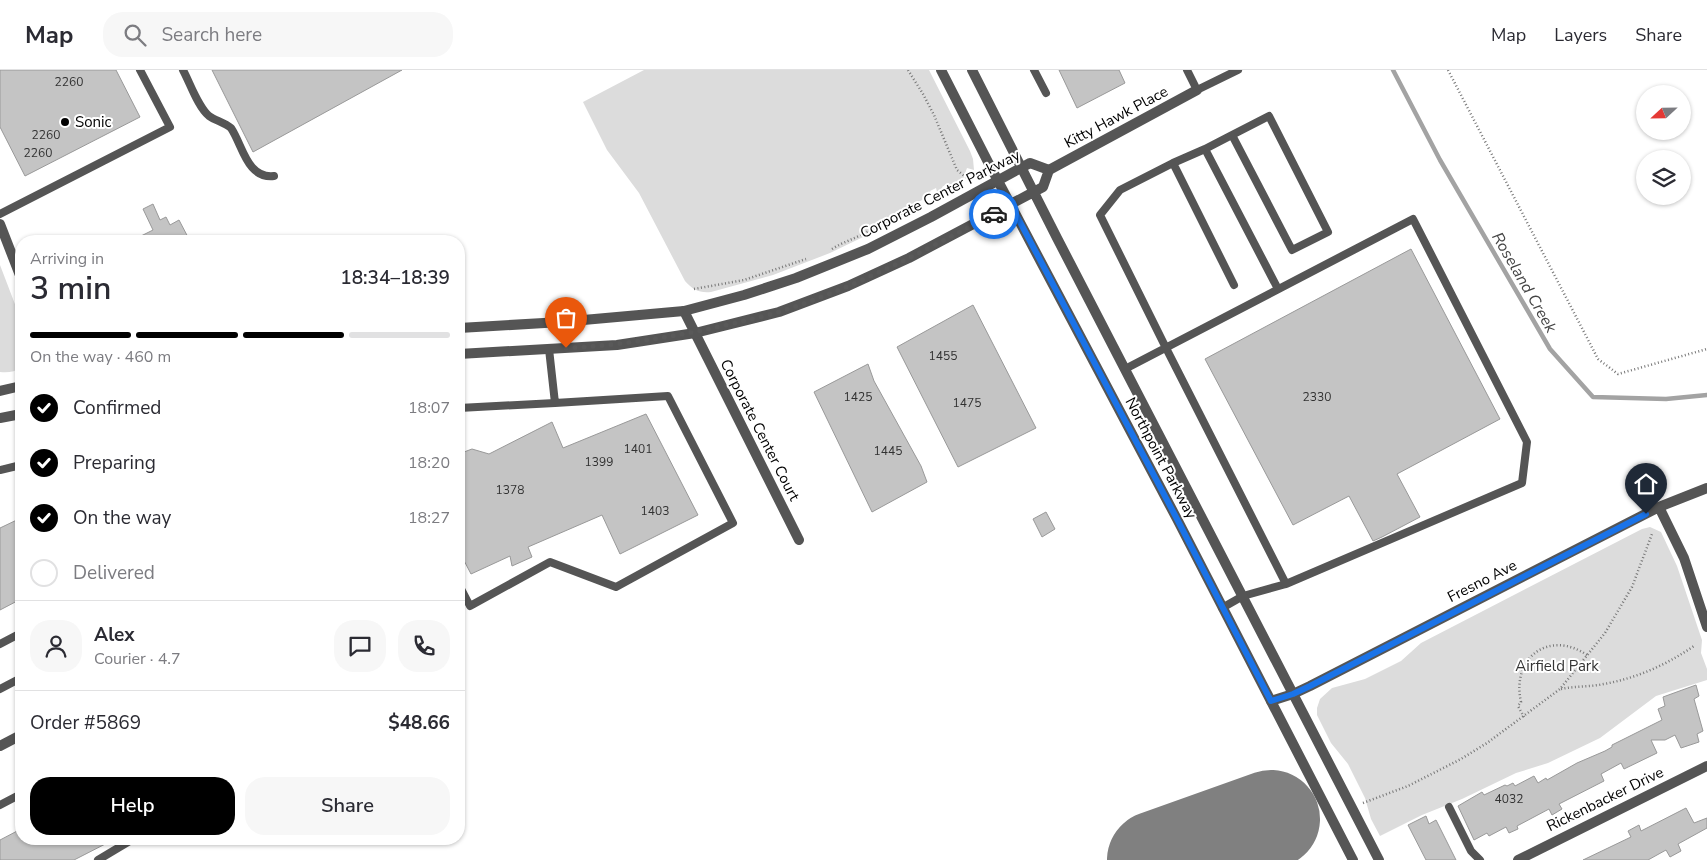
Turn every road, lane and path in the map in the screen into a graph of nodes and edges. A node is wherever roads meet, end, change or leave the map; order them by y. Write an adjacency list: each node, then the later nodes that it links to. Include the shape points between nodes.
1 (140, 70): 23 (lane, via 170,127)
2 (183, 70): 17 (lane, via 204,110 230,128 253,169 263,176)
3 (908, 70): 18 (path, via 934,115 957,170)
4 (941, 70): 19 (street, Northpoint Parkway)
5 (972, 70): 15 (street, Northpoint Parkway)
6 (1034, 70): 11 (lane)
7 (1187, 70): 10 (lane)
8 (1238, 70): 10 (lane)
9 (1448, 70): 36 (path, via 1598,359 1618,374)
10 (1197, 90): 16 (street, Kitty Hawk Place)
11 (1046, 93)
12 (1232, 135): 12 (lane, via 1292,250 1328,232 1269,116); 13 (lane)
13 (1206, 150): 14 (lane); 30 (lane)
14 (1173, 163): 28 (lane); 34 (lane, via 1120,190 1100,215)
15 (1022, 168): 16 (street, Corporate Center Parkway, via 1030,163); 19 (street, Corporate Center Parkway); 20 (street, Northpoint Parkway)
16 (1049, 170): 20 (street, via 1043,188)
17 (274, 176)
18 (967, 178)
19 (998, 180): 21 (street, Northpoint Parkway); 31 (street, Corporate Center Parkway, via 868,249 744,296)
20 (1034, 192): 21 (street); 38 (street, Northpoint Parkway)
21 (1011, 205): 33 (street, via 848,286 779,312); 54 (street, Northpoint Parkway)
22 (916, 208): 25 (path)
23 (0, 214)
24 (0, 224): 27 (street)
25 (825, 253)
26 (808, 259): 29 (path, via 744,280)
27 (15, 263)
28 (1234, 285)
29 (694, 289)
30 (1278, 289): 34 (lane); 51 (lane, via 1413,218 1527,442 1522,483)
31 (684, 311): 32 (street, Corporate Center Parkway); 33 (street, Corporate Center Court)
32 (465, 328)
33 (695, 333): 35 (street, via 617,345); 50 (street, Corporate Center Court)
34 (1166, 348): 38 (lane); 51 (lane)
35 (549, 349): 37 (street); 41 (lane)
36 (1707, 349)
37 (465, 354)
38 (1125, 369): 53 (street, Northpoint Parkway)
39 (15, 387): 40 (street)
40 (0, 391)
41 (555, 403): 42 (lane); 52 (lane, via 668,396 732,523 616,587 550,562 470,606)
42 (465, 408)
43 (15, 415): 44 (street)
44 (0, 418)
45 (15, 466): 46 (lane)
46 (0, 470)
47 (1707, 488): 48 (street, Fresno Ave)
48 (1659, 507): 55 (street, via 1684,558); 63 (street, Fresno Ave)
49 (1652, 534): 59 (path, via 1632,587)
50 (799, 540)
51 (1286, 584): 53 (lane)
52 (465, 596)
53 (1243, 596): 54 (lane); 63 (street, Northpoint Parkway)
54 (1222, 608): 64 (street, Northpoint Parkway)
55 (1707, 627)
56 (15, 636): 57 (lane)
57 (0, 644)
58 (1694, 646): 62 (path, via 1661,666 1632,678)
59 (1588, 655): 62 (path); 65 (path, via 1574,647 1559,645 1533,654 1522,668 1518,685 1521,702 1518,706)
60 (15, 681): 61 (lane)
61 (0, 689)
62 (1560, 689): 65 (path)
63 (1293, 694): 64 (street, Fresno Ave); 77 (street, Northpoint Parkway)
64 (1271, 701): 76 (street, Northpoint Parkway)
65 (1524, 717): 70 (path, via 1461,759 1408,786)
66 (15, 738): 67 (street)
67 (0, 746)
68 (1707, 766): 79 (street, Rickenbacker Drive)
69 (15, 797): 71 (lane)
70 (1364, 803)
71 (0, 805)
72 (1449, 807): 78 (lane, via 1471,851)
73 (122, 845): 74 (lane)
74 (118, 847): 75 (lane)
75 (98, 860)
76 (1353, 860)
77 (1378, 860)
78 (1480, 860)
79 (1518, 860)

